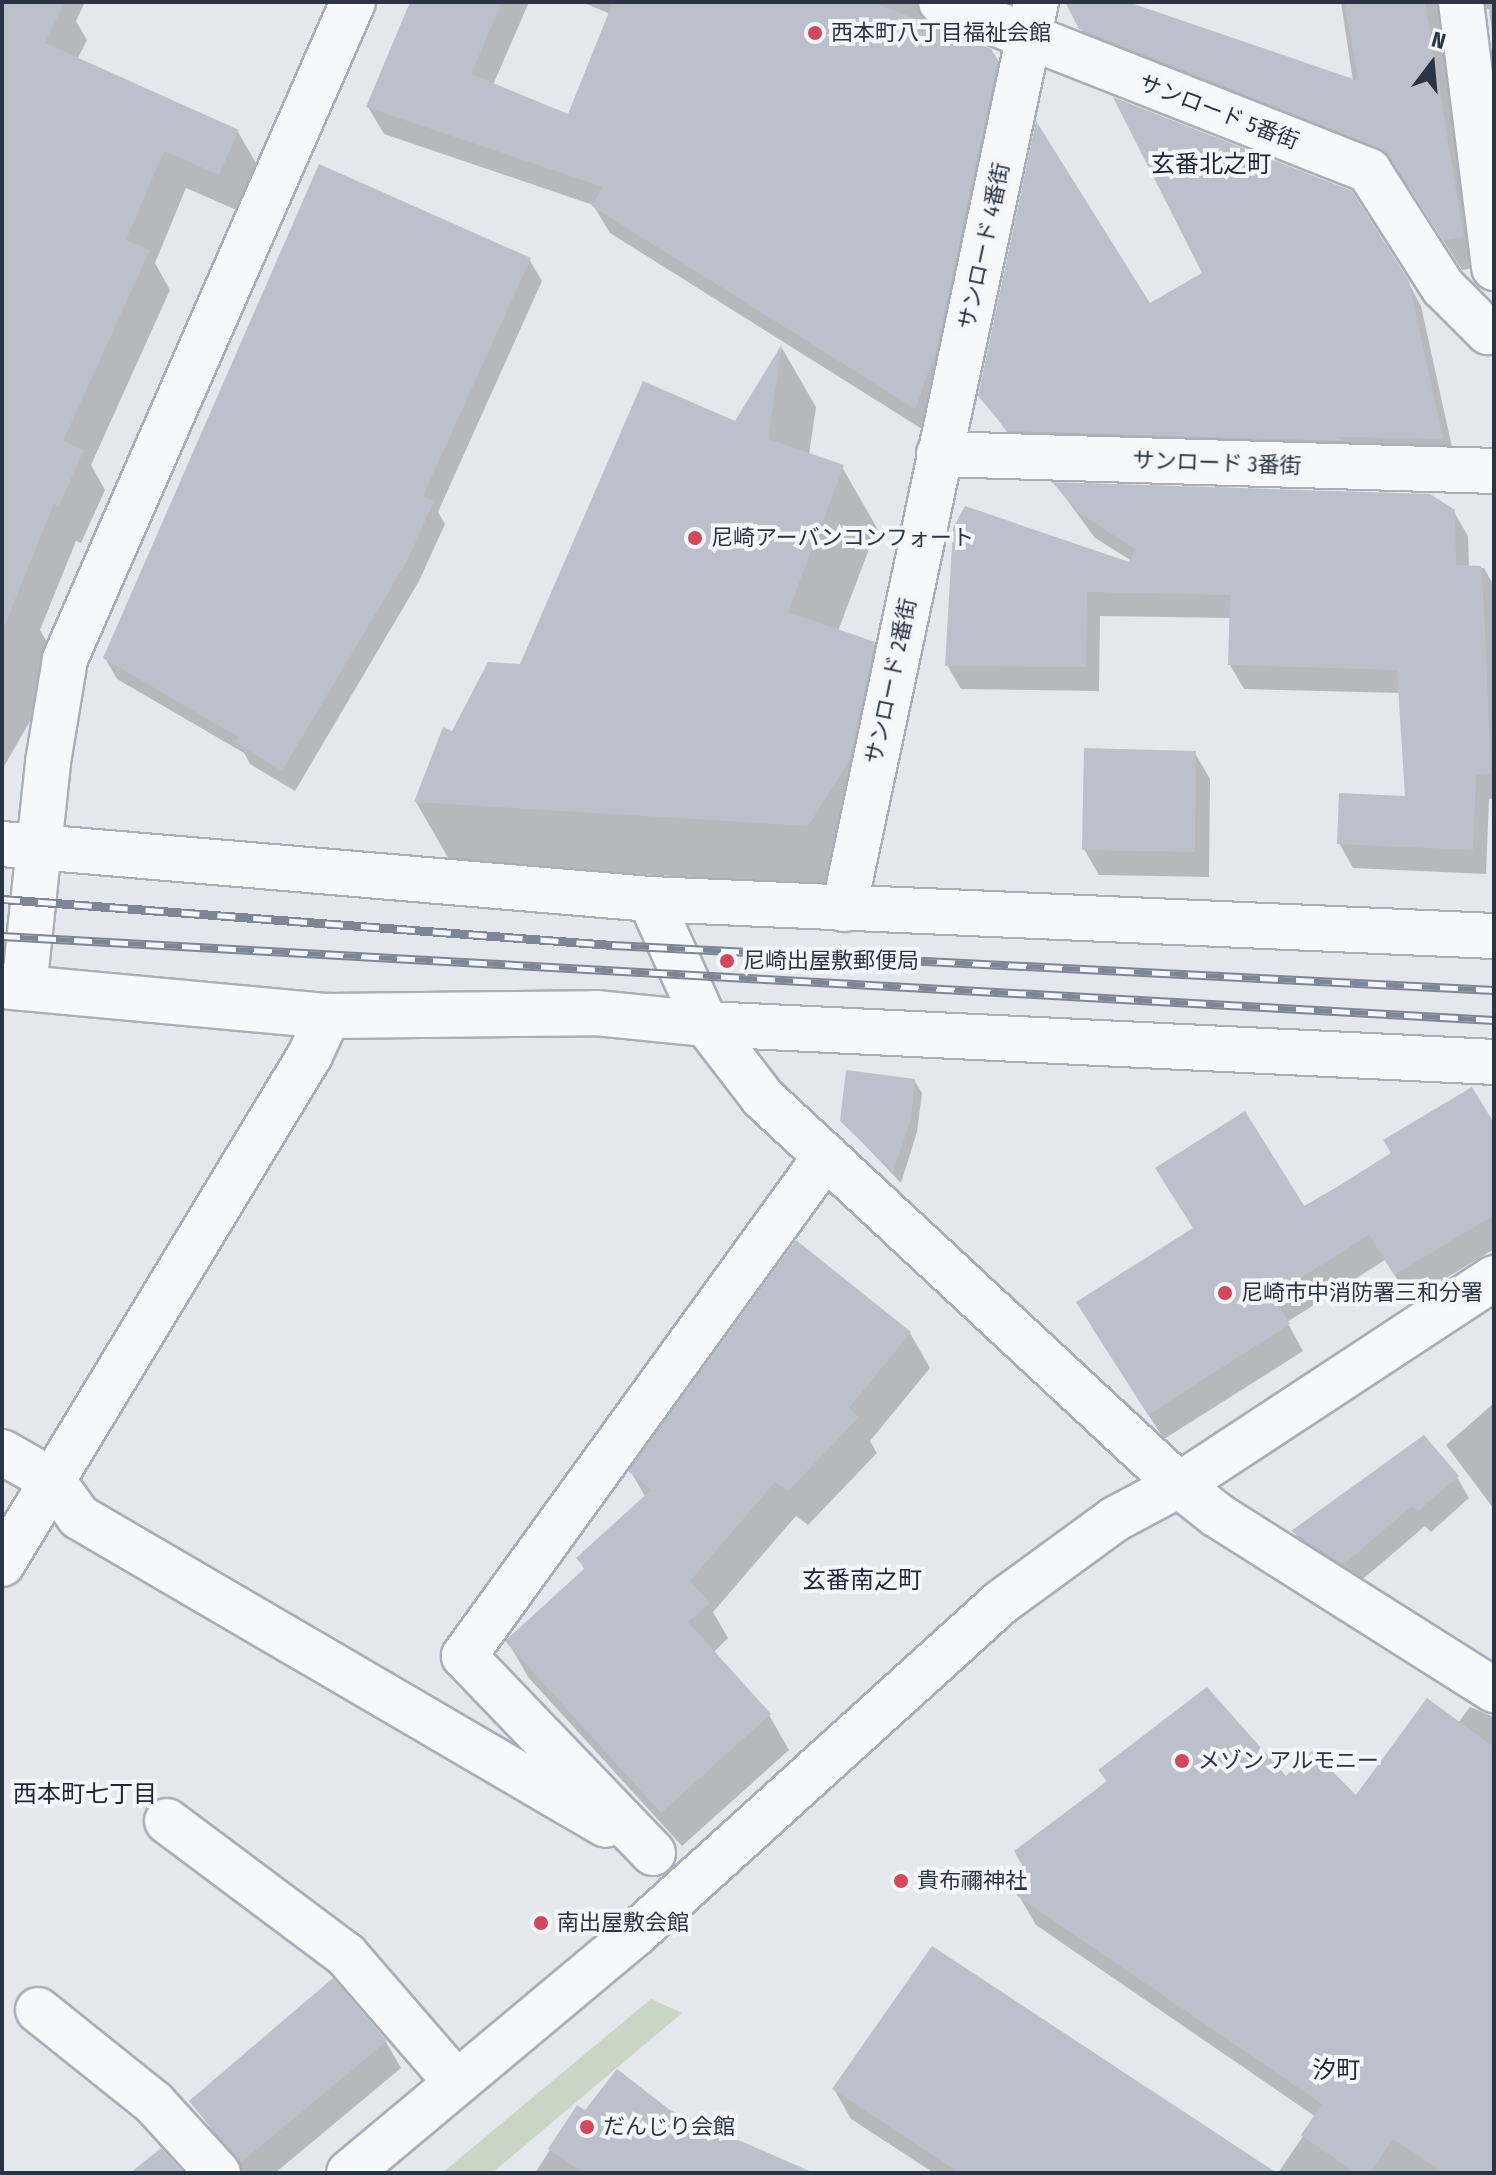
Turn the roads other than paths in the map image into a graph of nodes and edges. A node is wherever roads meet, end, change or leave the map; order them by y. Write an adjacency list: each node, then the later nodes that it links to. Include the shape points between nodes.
1 (353, 2): 10 (street, via 65,659)
2 (941, 2): 4 (street, サンロード 5番街)
3 (1461, 2): 5 (street)
4 (1032, 20): 7 (street, サンロード 5番街, via 1369,171 1443,287); 8 (street, サンロード 4番街)
5 (1494, 268)
6 (1494, 287): 7 (street)
7 (1492, 339)
8 (939, 454): 9 (street, サンロード 3番街); 12 (street, サンロード 2番街)
9 (1494, 471)
10 (20, 845): 11 (street); 14 (street)
11 (650, 899): 12 (street); 16 (street)
12 (844, 909): 13 (street)
13 (1494, 936)
14 (13, 987): 15 (street)
15 (328, 1016): 16 (street, via 596,1013); 21 (street, via 310,1055)
16 (706, 1024): 17 (street); 18 (street, via 763,1098)
17 (1494, 1062)
18 (826, 1156): 22 (street); 26 (street, via 464,1656)
19 (1494, 1278): 22 (street)
20 (2, 1452): 21 (street)
21 (53, 1481): 23 (street); 26 (street, via 79,1517)
22 (1179, 1485): 24 (street, via 1217,1515); 27 (street, via 1115,1519 1000,1603)
23 (2, 1564)
24 (1494, 1690)
25 (167, 1821): 29 (street, via 346,1955)
26 (653, 1853): 27 (street)
27 (687, 1888): 29 (street)
28 (38, 2010): 30 (street, via 154,2103)
29 (457, 2083): 31 (street)
30 (218, 2173)
31 (349, 2173)

